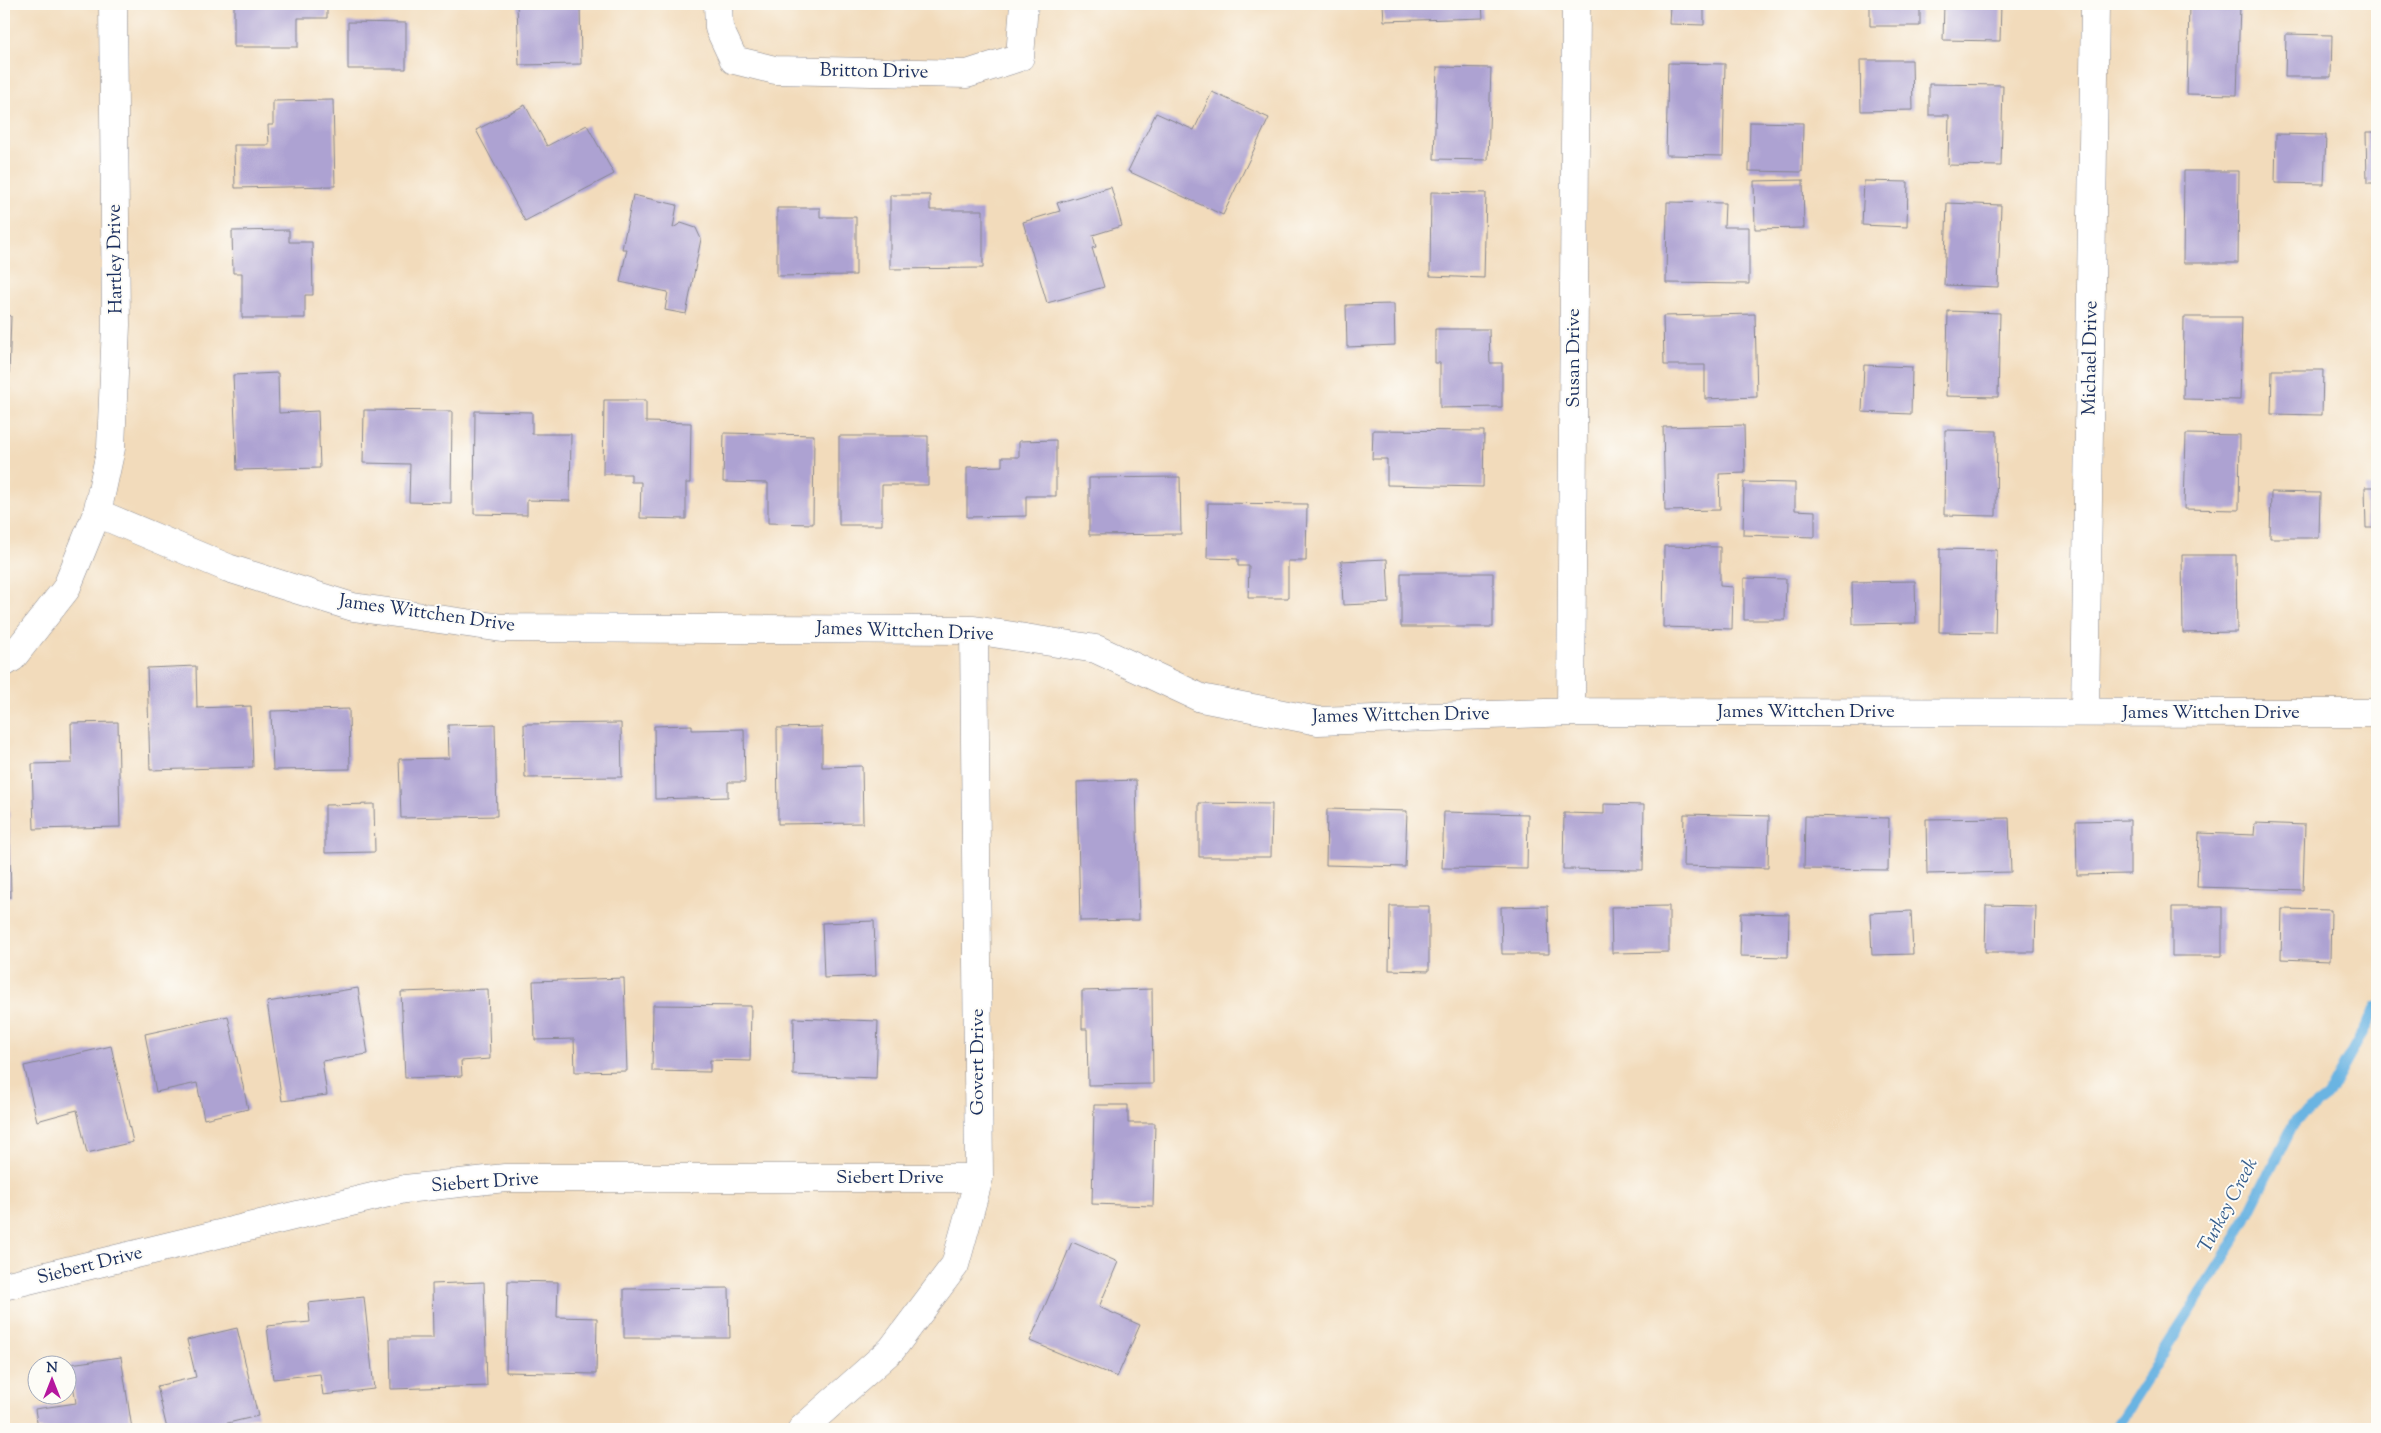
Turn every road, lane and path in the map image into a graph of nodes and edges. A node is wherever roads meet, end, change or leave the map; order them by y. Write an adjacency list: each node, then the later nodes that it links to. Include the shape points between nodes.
1 (113, 4): 6 (street, Hartley Drive, via 116,325 110,448)
2 (718, 4): 3 (street, Britton Drive, via 719,28 734,60 776,70 967,74 1020,57)
3 (1024, 4)
4 (1576, 4): 9 (street, Susan Drive)
5 (2095, 4): 10 (street, Michael Drive)
6 (97, 513): 7 (street, James Wittchen Drive, via 228,568 354,606 493,627); 8 (street, Hartley Drive, via 66,589 12,658)
7 (974, 630): 9 (street, James Wittchen Drive, via 1096,649 1201,698 1318,721); 12 (street, Govert Drive)
8 (4, 663)
9 (1571, 712): 10 (street, James Wittchen Drive)
10 (2086, 712): 11 (street, James Wittchen Drive)
11 (2377, 713)
12 (979, 1178): 13 (street, Siebert Drive, via 505,1178 405,1189); 14 (street, Govert Drive, via 955,1265 892,1349)
13 (4, 1286)
14 (802, 1429)

